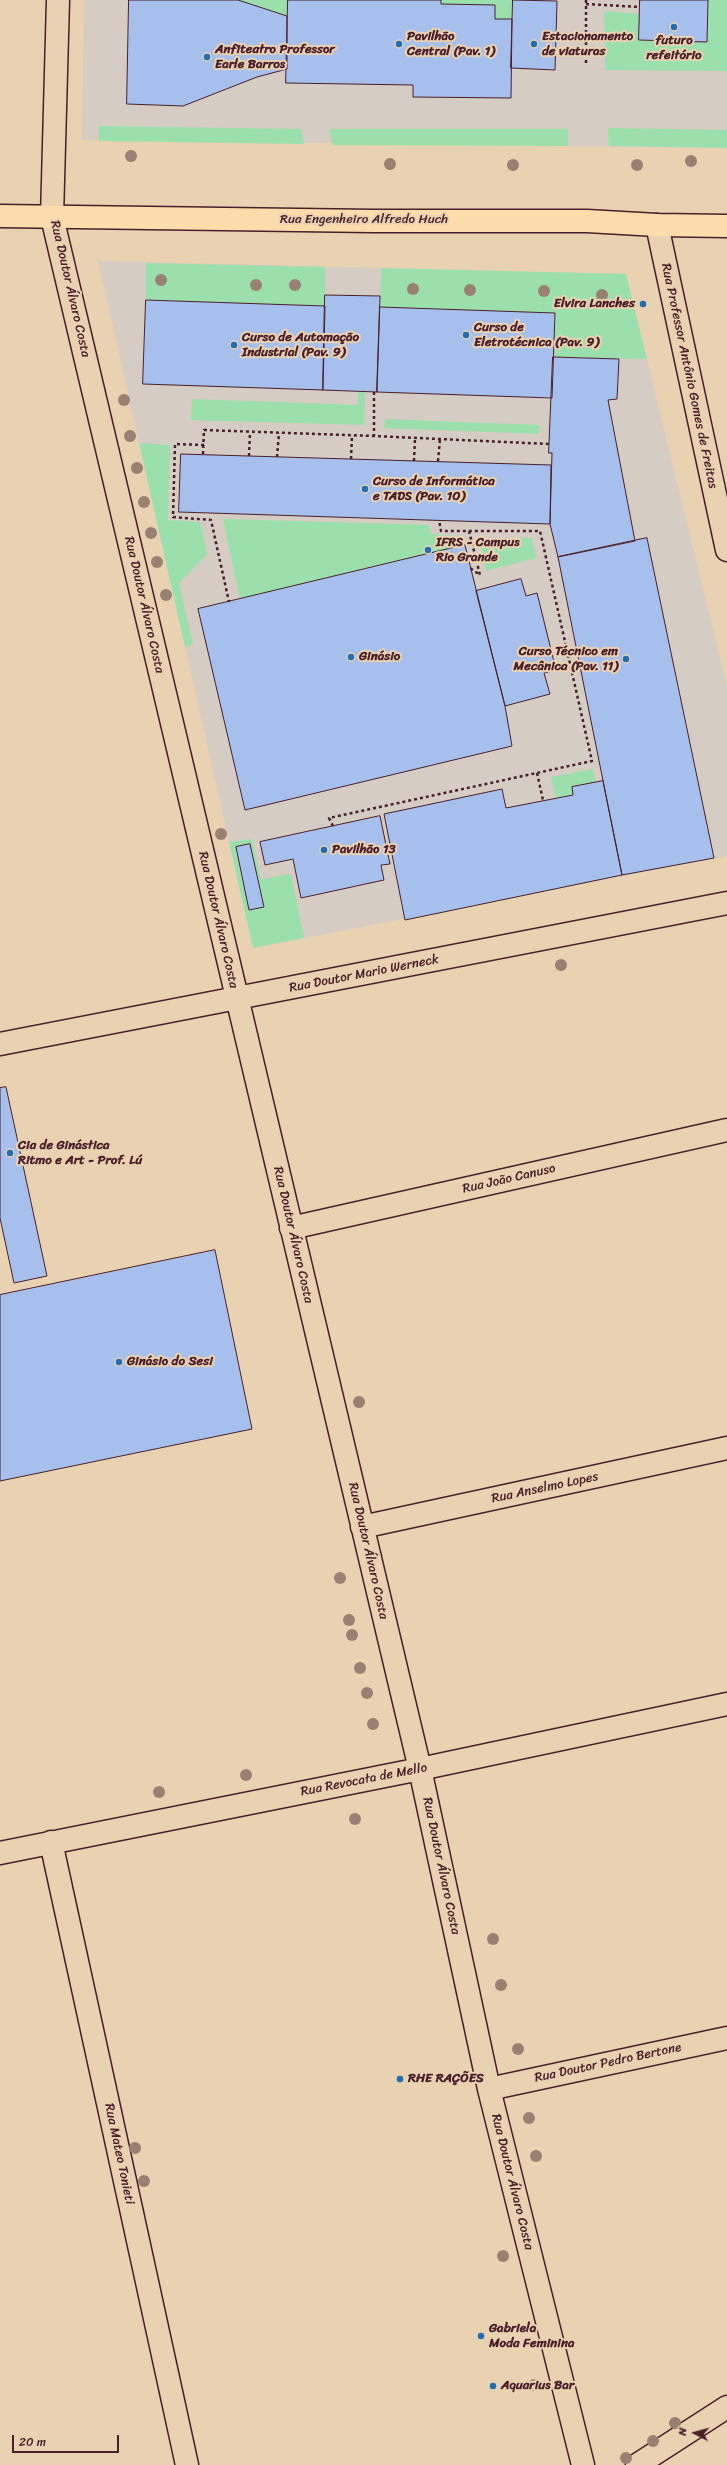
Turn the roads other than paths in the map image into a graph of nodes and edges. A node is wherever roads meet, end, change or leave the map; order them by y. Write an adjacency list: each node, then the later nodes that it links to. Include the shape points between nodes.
1 (58, 0): 3 (street, Rua Doutor Álvaro Costa)
2 (0, 216): 3 (main road, Rua Engenheiro Alfredo Huch)
3 (52, 217): 4 (main road, Rua Engenheiro Alfredo Huch, via 587,221); 8 (street, Rua Doutor Álvaro Costa)
4 (657, 226): 5 (main road, Rua Engenheiro Alfredo Huch); 6 (street, Rua Professor Antônio Gomes de Freitas)
5 (727, 226)
6 (727, 550)
7 (727, 903): 8 (street, Rua Doutor Mario Werneck)
8 (236, 999): 9 (street, Rua Doutor Mario Werneck); 11 (street, Rua Doutor Álvaro Costa)
9 (0, 1044)
10 (727, 1130): 11 (street, Rua João Canuso)
11 (291, 1228): 13 (street, Rua Doutor Álvaro Costa)
12 (727, 1448): 13 (street, Rua Anselmo Lopes)
13 (362, 1527): 15 (street, Rua Doutor Álvaro Costa)
14 (727, 1704): 15 (street, Rua Revocata de Mello)
15 (420, 1769): 16 (street, Rua Revocata de Mello); 19 (street, Rua Doutor Álvaro Costa)
16 (51, 1842): 17 (street, Rua Revocata de Mello); 21 (street, Rua Mateo Tonieti)
17 (0, 1853)
18 (727, 2038): 19 (street, Rua Doutor Pedro Bertone)
19 (489, 2089): 22 (street, Rua Doutor Álvaro Costa)
20 (727, 2408): 23 (street)
21 (187, 2465)
22 (583, 2465)
23 (637, 2465)

